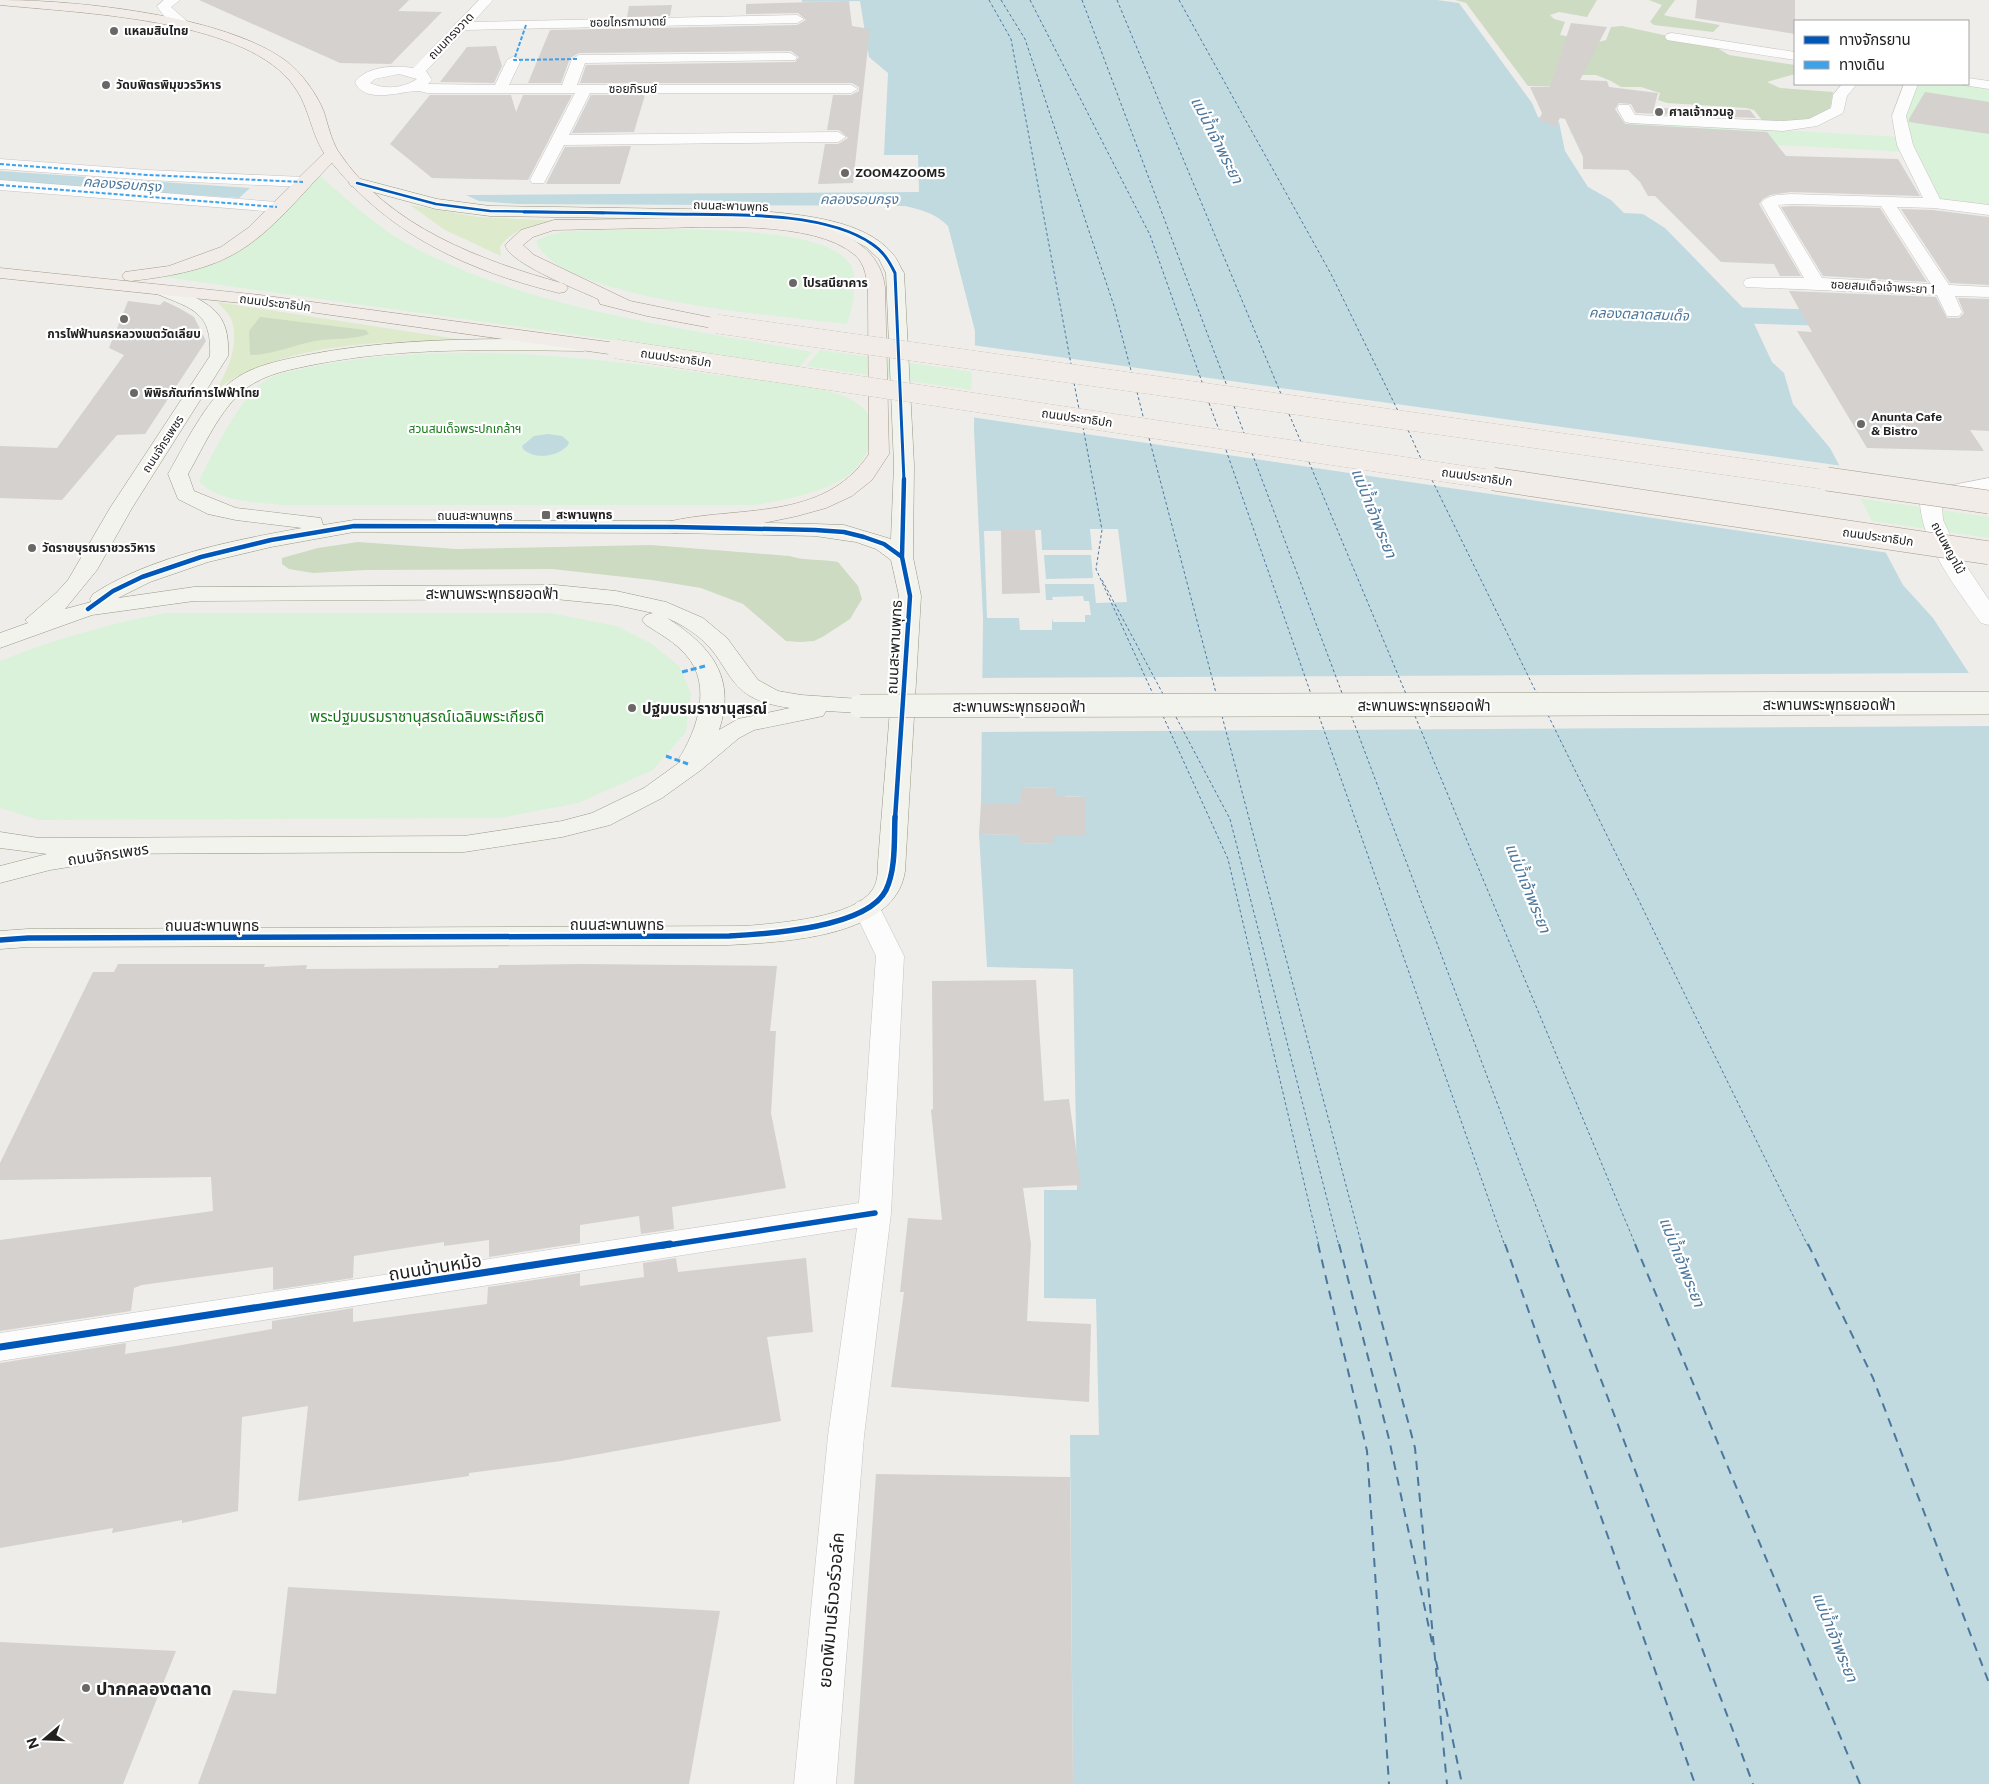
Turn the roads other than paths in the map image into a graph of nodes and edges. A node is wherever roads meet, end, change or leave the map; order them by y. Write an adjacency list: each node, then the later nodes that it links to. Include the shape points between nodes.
1 (173, 0): 5 (street, via 164,6)
2 (486, 0): 6 (street, ถนนทรงวาด)
3 (0, 1): 5 (main road, via 110,13)
4 (797, 18): 6 (street, ซอยไกรฑามาตย์)
5 (184, 26): 23 (main road, via 252,46 281,63 298,81 314,106)
6 (460, 26): 11 (street, ถนนทรงวาด)
7 (1672, 37): 8 (street)
8 (1794, 56)
9 (790, 57): 17 (street, via 579,59)
10 (514, 60): 16 (street)
11 (416, 79): 16 (street, ซอยภิรมย์, via 430,89)
12 (1969, 82): 15 (street)
13 (1849, 85): 20 (street, via 1840,95 1838,110 1802,125 1768,127 1630,119)
14 (1911, 85): 30 (street, via 1899,116 1905,145)
15 (1989, 85)
16 (500, 89): 17 (street, ซอยภิรมย์)
17 (568, 89): 18 (street, ซอยภิรมย์)
18 (585, 89): 19 (street, ซอยภิรมย์); 22 (street)
19 (850, 89)
20 (1624, 108)
21 (838, 137): 22 (street)
22 (559, 140): 25 (street)
23 (332, 154): 26 (main road); 28 (main road)
24 (0, 164): 28 (street)
25 (538, 180)
26 (357, 183): 40 (main road, via 397,220 453,252 490,268); 48 (street, ถนนสะพานพุทธ, via 436,204 490,211 748,214 786,218 844,231 871,243 892,263 895,273 904,465)
27 (0, 185): 31 (street)
28 (301, 185): 31 (main road)
29 (1886, 202): 30 (street); 36 (street, ซอยสมเด็จเจ้าพระยา 1, via 1776,200 1769,203); 38 (street)
30 (1934, 203): 32 (street)
31 (279, 205): 34 (main road, via 254,232 228,251 200,263 150,275)
32 (1989, 210)
33 (0, 273): 34 (main road, ถนนจักรเพชร)
34 (73, 280): 37 (main road, ถนนจักรเพชร)
35 (1752, 283): 36 (street)
36 (1816, 283): 38 (street, ซอยสมเด็จเจ้าพระยา 1)
37 (163, 290): 42 (main road, ถนนประชาธิปก, via 260,300); 52 (street, ถนนจักรเพชร, via 196,303 214,318 221,339 219,356 69,593 41,618)
38 (1944, 290): 39 (street, ซอยสมเด็จเจ้าพระยา 1); 41 (street)
39 (1989, 292)
40 (622, 304): 44 (main road, bridge, via 717,324); 46 (main road, via 533,262 520,254 514,245 527,233 554,225 773,225 827,235 855,247 874,270 879,454 874,466 853,488 819,505 790,512)
41 (1953, 312)
42 (587, 346): 45 (street, via 410,347 348,353 269,370 236,387 178,474 185,495 216,509 283,520); 47 (main road, ถนนประชาธิปก, bridge)
43 (1989, 484): 51 (street, ถนนพญาไม้, via 1945,492 1931,504 1932,520 1950,558)
44 (1989, 502)
45 (354, 526): 46 (street, ถนนสะพานพุทธ); 50 (street, ถนนสะพานพุทธ, via 272,540 201,557 128,584)
46 (675, 527): 48 (street, ถนนสะพานพุทธ, via 844,532 884,544)
47 (1989, 553)
48 (902, 557): 59 (street, ถนนสะพานพุทธ, via 910,596 892,862 890,880 882,896)
49 (610, 598): 50 (street, สะพานพระพุทธยอดฟ้า, via 555,592 194,594); 54 (street, สะพานพระพุทธยอดฟ้า, via 651,606 679,616 709,633 727,653 746,684 770,697); 55 (street, via 676,634 699,655 708,673 713,691 712,712 704,736)
50 (88, 609): 52 (street, ถนนจักรเพชร)
51 (1989, 618)
52 (6, 638)
53 (1989, 703): 54 (street, สะพานพระพุทธยอดฟ้า, bridge)
54 (860, 706): 55 (street, สะพานพระพุทธยอดฟ้า, via 747,724 730,733)
55 (681, 773): 57 (street, สะพานพระพุทธยอดฟ้า, via 653,793 601,818 562,829 464,844)
56 (0, 840): 57 (street, ถนนจักรเพชร, via 39,846)
57 (156, 847): 58 (street, ถนนจักรเพชร, via 49,862)
58 (0, 875)
59 (867, 908): 60 (street, ถนนสะพานพุทธ, via 825,925 795,931 729,936); 61 (street, ยอดพิมานริเวอร์วอล์ค, via 890,956)
60 (0, 940)
61 (875, 1213): 62 (street, ถนนบ้านหม้อ); 63 (street, ยอดพิมานริเวอร์วอล์ค, via 846,1436)
62 (0, 1347)
63 (815, 1784)

